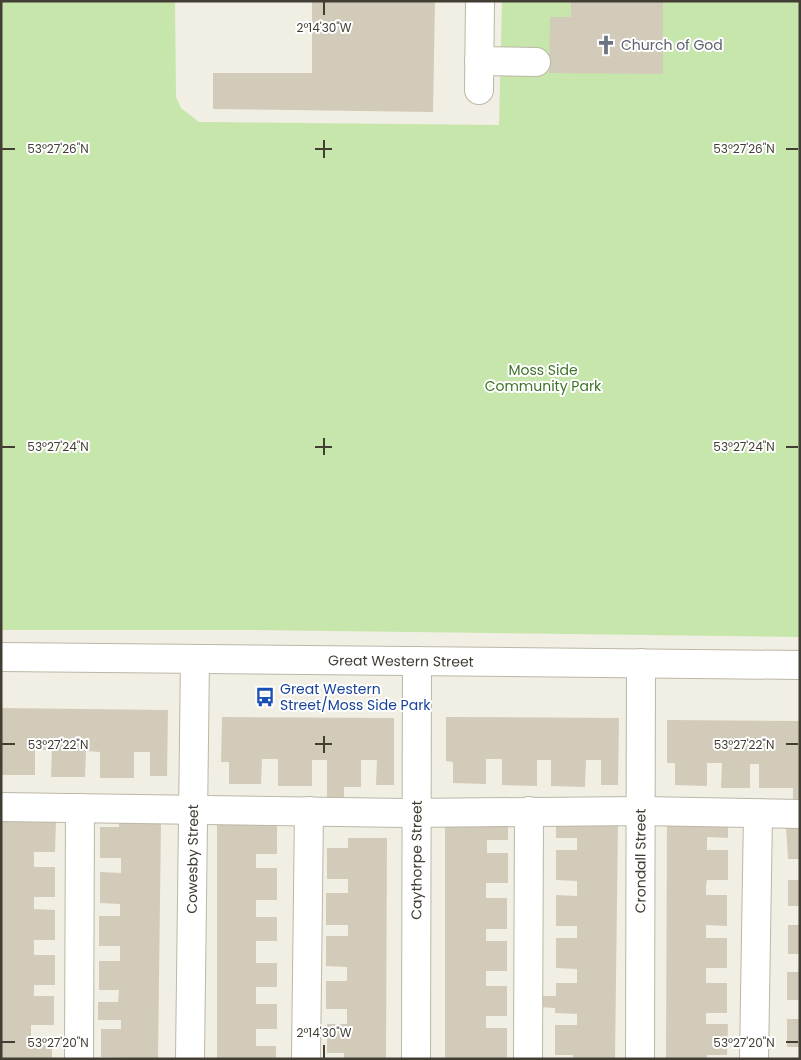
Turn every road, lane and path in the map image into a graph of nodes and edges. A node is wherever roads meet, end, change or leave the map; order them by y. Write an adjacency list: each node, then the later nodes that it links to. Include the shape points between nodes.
1 (480, 1): 2 (street)
2 (479, 61): 3 (street); 4 (street)
3 (536, 62)
4 (479, 90)
5 (1, 657): 6 (street, Great Western Street)
6 (195, 659): 7 (street, Great Western Street); 12 (street, Cowesby Street)
7 (417, 661): 8 (street, Great Western Street); 16 (street, Caythorpe Street)
8 (641, 663): 9 (street, Great Western Street); 15 (street, Crondall Street)
9 (800, 665)
10 (1, 807): 11 (street)
11 (80, 808): 12 (street); 19 (street)
12 (193, 809): 13 (street); 20 (street, Cowesby Street)
13 (308, 811): 16 (street); 21 (street)
14 (529, 811): 15 (street); 16 (street); 23 (street)
15 (641, 811): 17 (street); 24 (street, Crondall Street)
16 (419, 813): 22 (street, Caythorpe Street)
17 (758, 814): 18 (street); 25 (street)
18 (800, 814)
19 (78, 1059)
20 (190, 1059)
21 (306, 1059)
22 (416, 1059)
23 (528, 1059)
24 (640, 1059)
25 (754, 1059)

